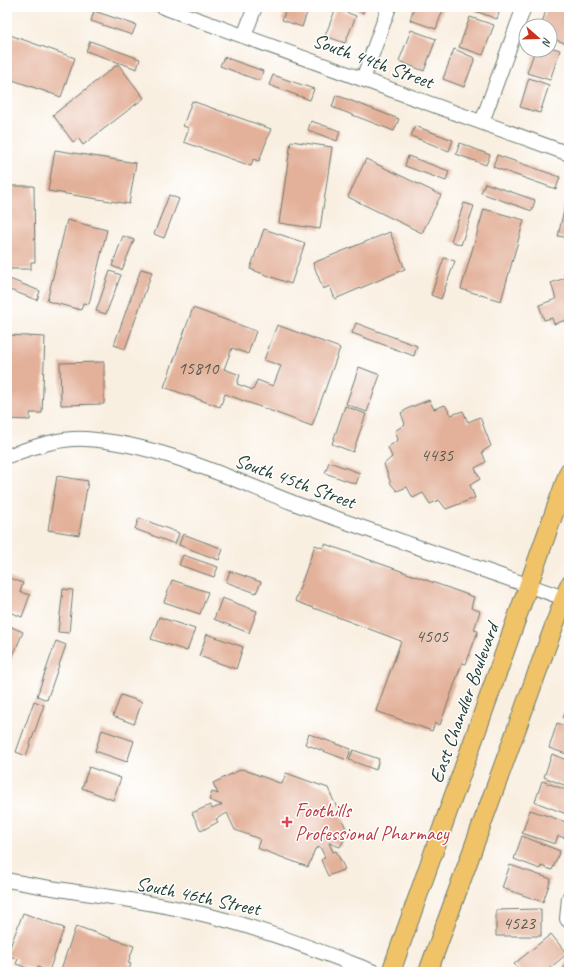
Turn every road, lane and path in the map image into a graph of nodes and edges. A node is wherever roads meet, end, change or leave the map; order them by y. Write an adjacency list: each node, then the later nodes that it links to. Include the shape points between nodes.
1 (163, 7): 5 (street, South 44th Street)
2 (255, 7): 5 (street)
3 (389, 7): 6 (street)
4 (524, 7): 7 (street)
5 (244, 36): 6 (street, South 44th Street)
6 (363, 79): 7 (street, South 44th Street)
7 (482, 122): 8 (street, South 44th Street)
8 (569, 154)
9 (7, 456): 11 (street, South 45th Street, via 48,443 85,438 137,447 170,456 313,510)
10 (569, 472): 11 (main road, East Chandler Boulevard)
11 (529, 586): 12 (street, South 45th Street); 17 (main road, East Chandler Boulevard)
12 (567, 591): 18 (main road)
13 (7, 880): 16 (street, South 46th Street, via 197,912 270,933)
14 (569, 898): 15 (street)
15 (568, 920)
16 (374, 972)
17 (391, 972)
18 (428, 972)

